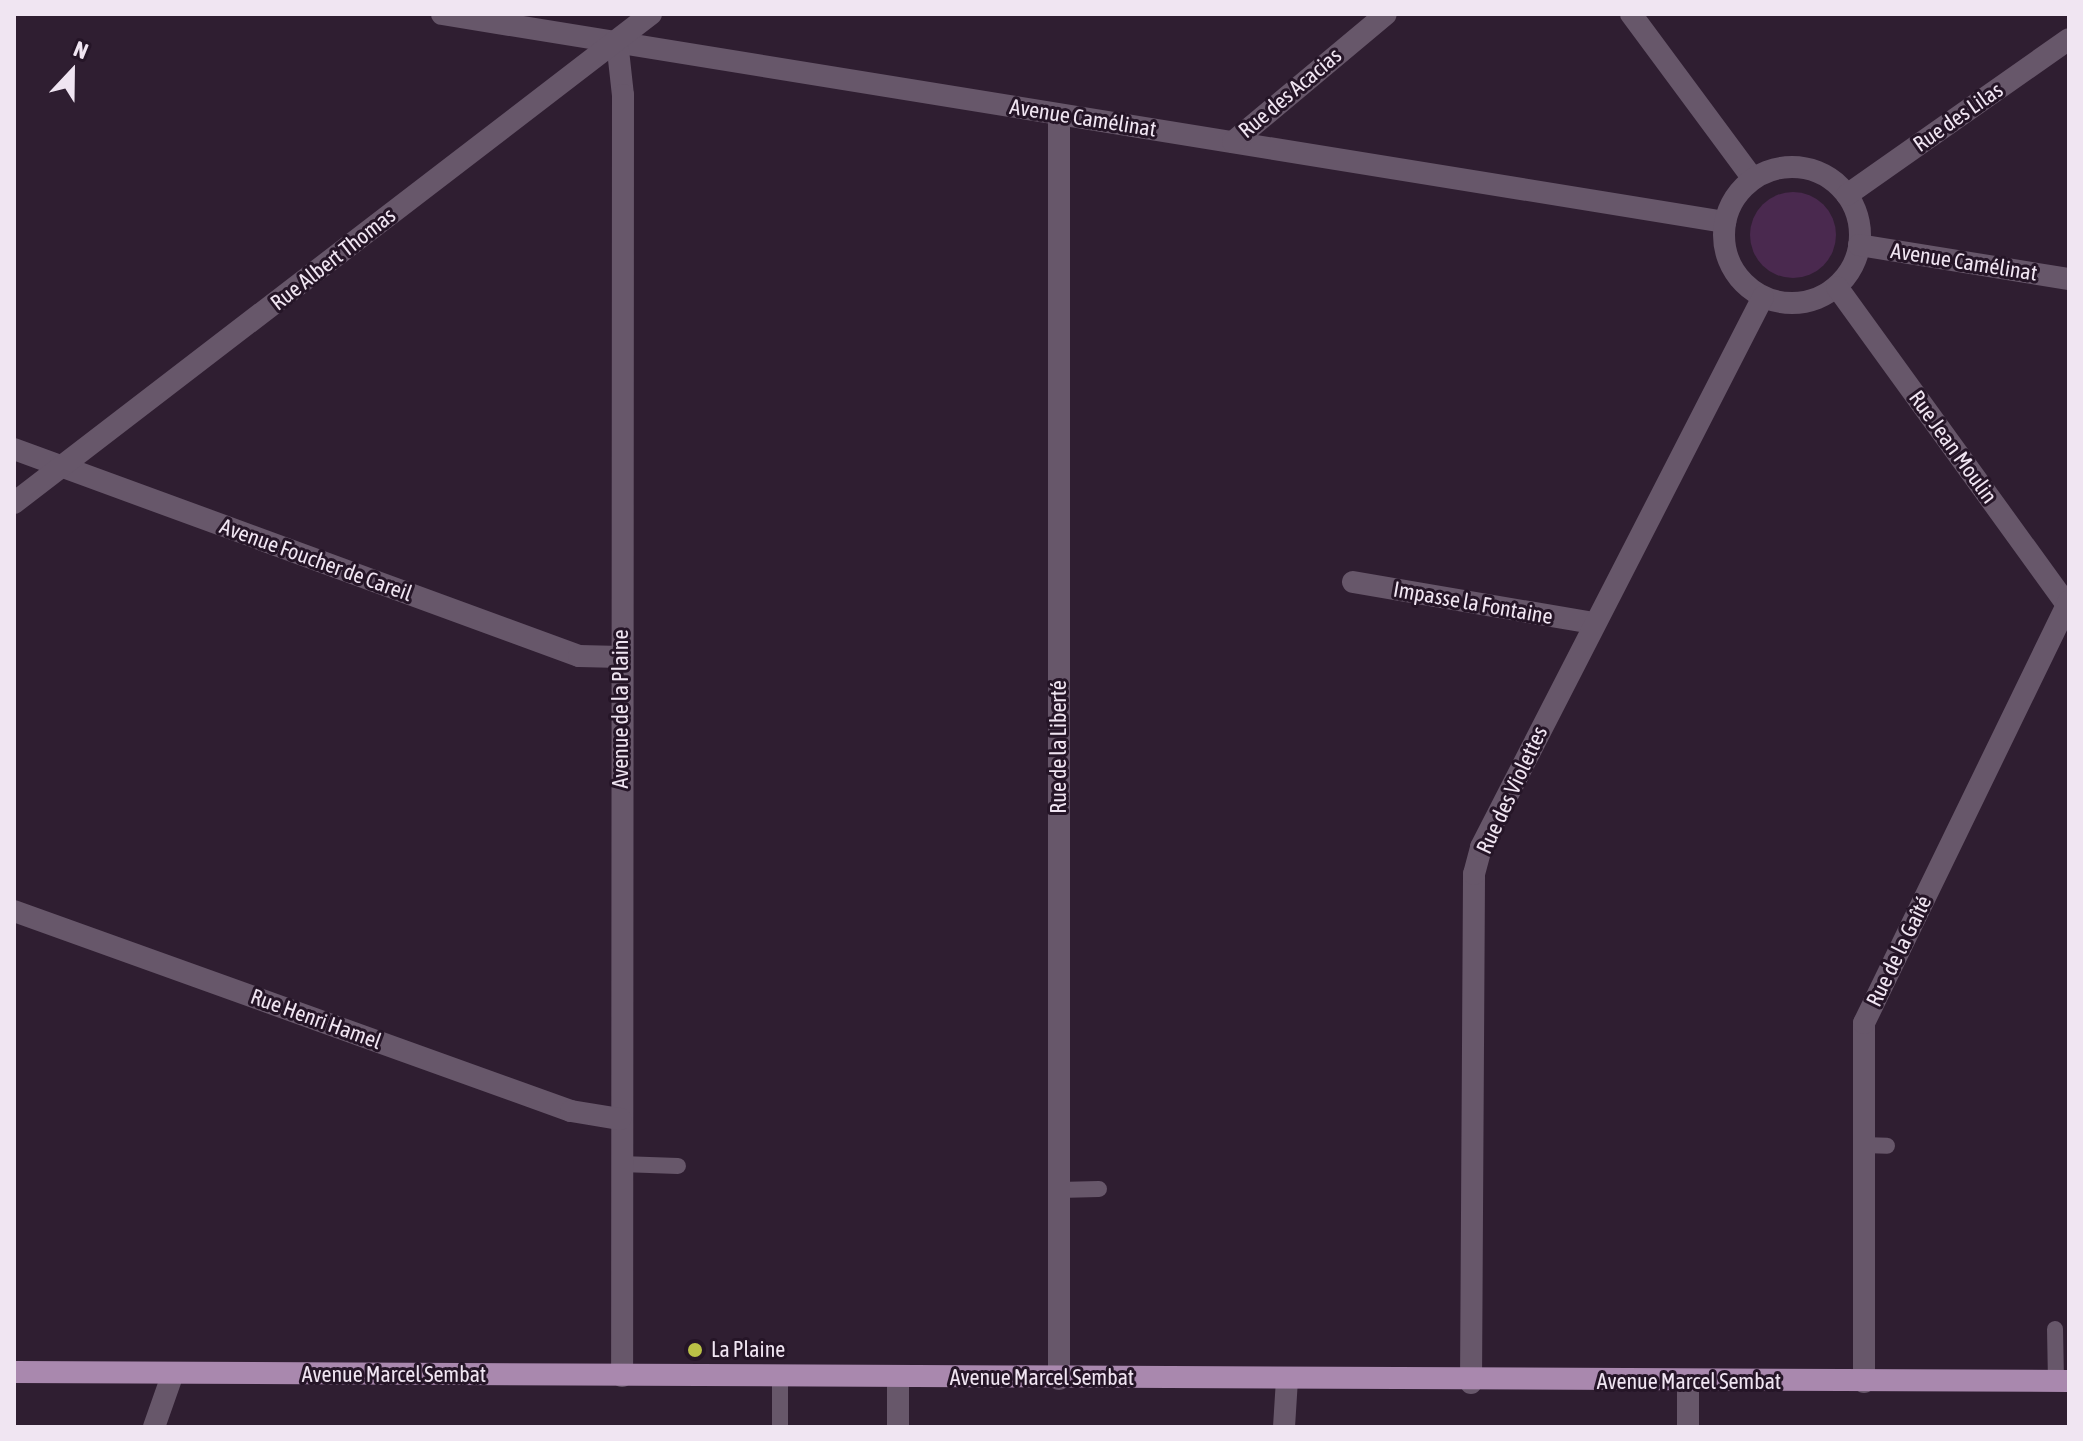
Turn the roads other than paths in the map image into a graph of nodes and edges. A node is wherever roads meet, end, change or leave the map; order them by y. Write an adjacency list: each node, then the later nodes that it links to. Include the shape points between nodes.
1 (442, 14): 6 (street, Avenue Camélinat)
2 (651, 14): 6 (street, Rue Albert Thomas)
3 (1386, 14): 8 (street, Rue des Acacias)
4 (1631, 14): 9 (street)
5 (2069, 39): 10 (street, Rue des Lilas)
6 (617, 41): 7 (street, Avenue Camélinat); 17 (street, Rue Albert Thomas); 22 (street, Avenue de la Plaine, via 623,95)
7 (1059, 115): 8 (street, Avenue Camélinat); 30 (street, Rue de la Liberté)
8 (1233, 142): 11 (street, Avenue Camélinat)
9 (1753, 179): 10 (street, via 1791,168 1812,171); 11 (street)
10 (1847, 195): 12 (street)
11 (1725, 222): 15 (street, via 1731,266)
12 (1859, 245): 13 (street, Avenue Camélinat); 14 (street)
13 (2069, 279)
14 (1837, 287): 15 (street, via 1801,303); 20 (street, Rue Jean Moulin)
15 (1763, 297): 21 (street, Rue des Violettes)
16 (14, 449): 17 (street, Avenue Foucher de Careil)
17 (62, 467): 18 (street, Rue Albert Thomas); 22 (street, Avenue Foucher de Careil, via 579,656)
18 (14, 503)
19 (1353, 582): 21 (street, Impasse la Fontaine)
20 (2068, 604): 25 (street, Rue de la Gaîté, via 1864,1023)
21 (1593, 623): 42 (street, Rue des Violettes, via 1474,874)
22 (621, 657): 24 (street, Avenue de la Plaine)
23 (14, 911): 24 (street, Rue Henri Hamel, via 571,1111)
24 (620, 1119): 27 (street, Avenue de la Plaine)
25 (1864, 1145): 26 (lane); 41 (street, Rue de la Gaîté)
26 (1887, 1146)
27 (621, 1164): 28 (lane); 34 (street, Avenue de la Plaine)
28 (678, 1166)
29 (1099, 1189): 30 (lane)
30 (1059, 1190): 37 (street, Rue de la Liberté)
31 (2055, 1329): 39 (lane)
32 (14, 1372): 33 (main road, Avenue Marcel Sembat)
33 (173, 1373): 34 (main road, Avenue Marcel Sembat); 43 (street)
34 (622, 1376): 35 (main road, Avenue Marcel Sembat)
35 (780, 1376): 36 (main road, Avenue Marcel Sembat); 44 (lane)
36 (898, 1377): 37 (main road, Avenue Marcel Sembat); 45 (street)
37 (1059, 1379): 38 (main road, Avenue Marcel Sembat)
38 (1287, 1379): 42 (main road, Avenue Marcel Sembat); 46 (street)
39 (2062, 1381): 41 (main road, Avenue Marcel Sembat)
40 (1688, 1382): 41 (main road, Avenue Marcel Sembat); 42 (main road, Avenue Marcel Sembat); 47 (street)
41 (1864, 1382)
42 (1471, 1383)
43 (154, 1427)
44 (780, 1427)
45 (898, 1427)
46 (1284, 1427)
47 (1688, 1427)

